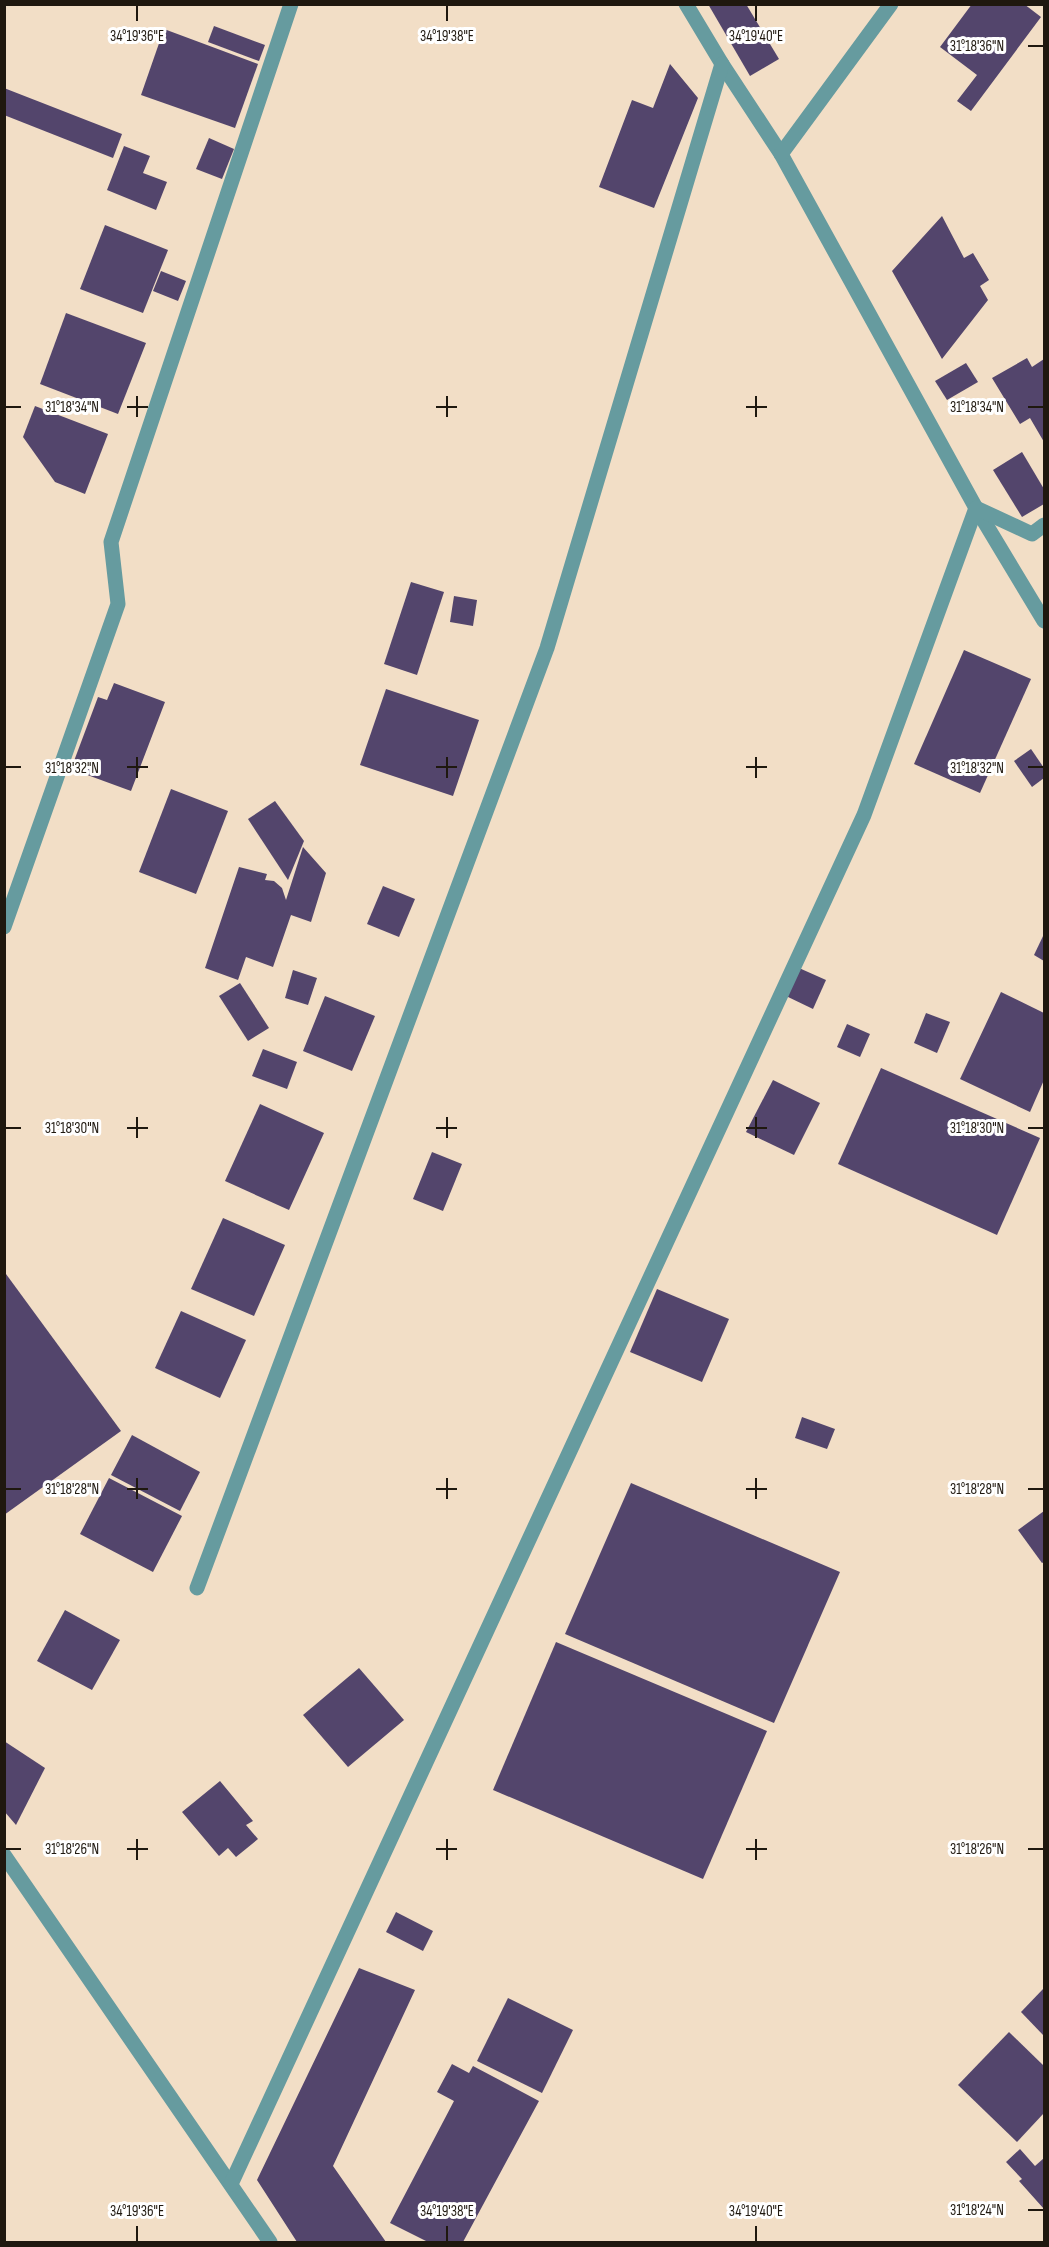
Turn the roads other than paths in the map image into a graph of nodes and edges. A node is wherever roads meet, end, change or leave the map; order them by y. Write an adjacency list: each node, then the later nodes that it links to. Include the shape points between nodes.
1 (291, 4): 9 (street, via 111,542 118,604)
2 (686, 4): 4 (street)
3 (891, 4): 5 (street)
4 (722, 64): 5 (street); 10 (street, via 548,648)
5 (781, 154): 6 (street)
6 (976, 508): 7 (street, via 1032,534); 8 (street); 12 (street, via 864,815)
7 (1044, 525)
8 (1044, 621)
9 (4, 927)
10 (197, 1588)
11 (4, 1855): 12 (street)
12 (231, 2184): 13 (street)
13 (270, 2242)

